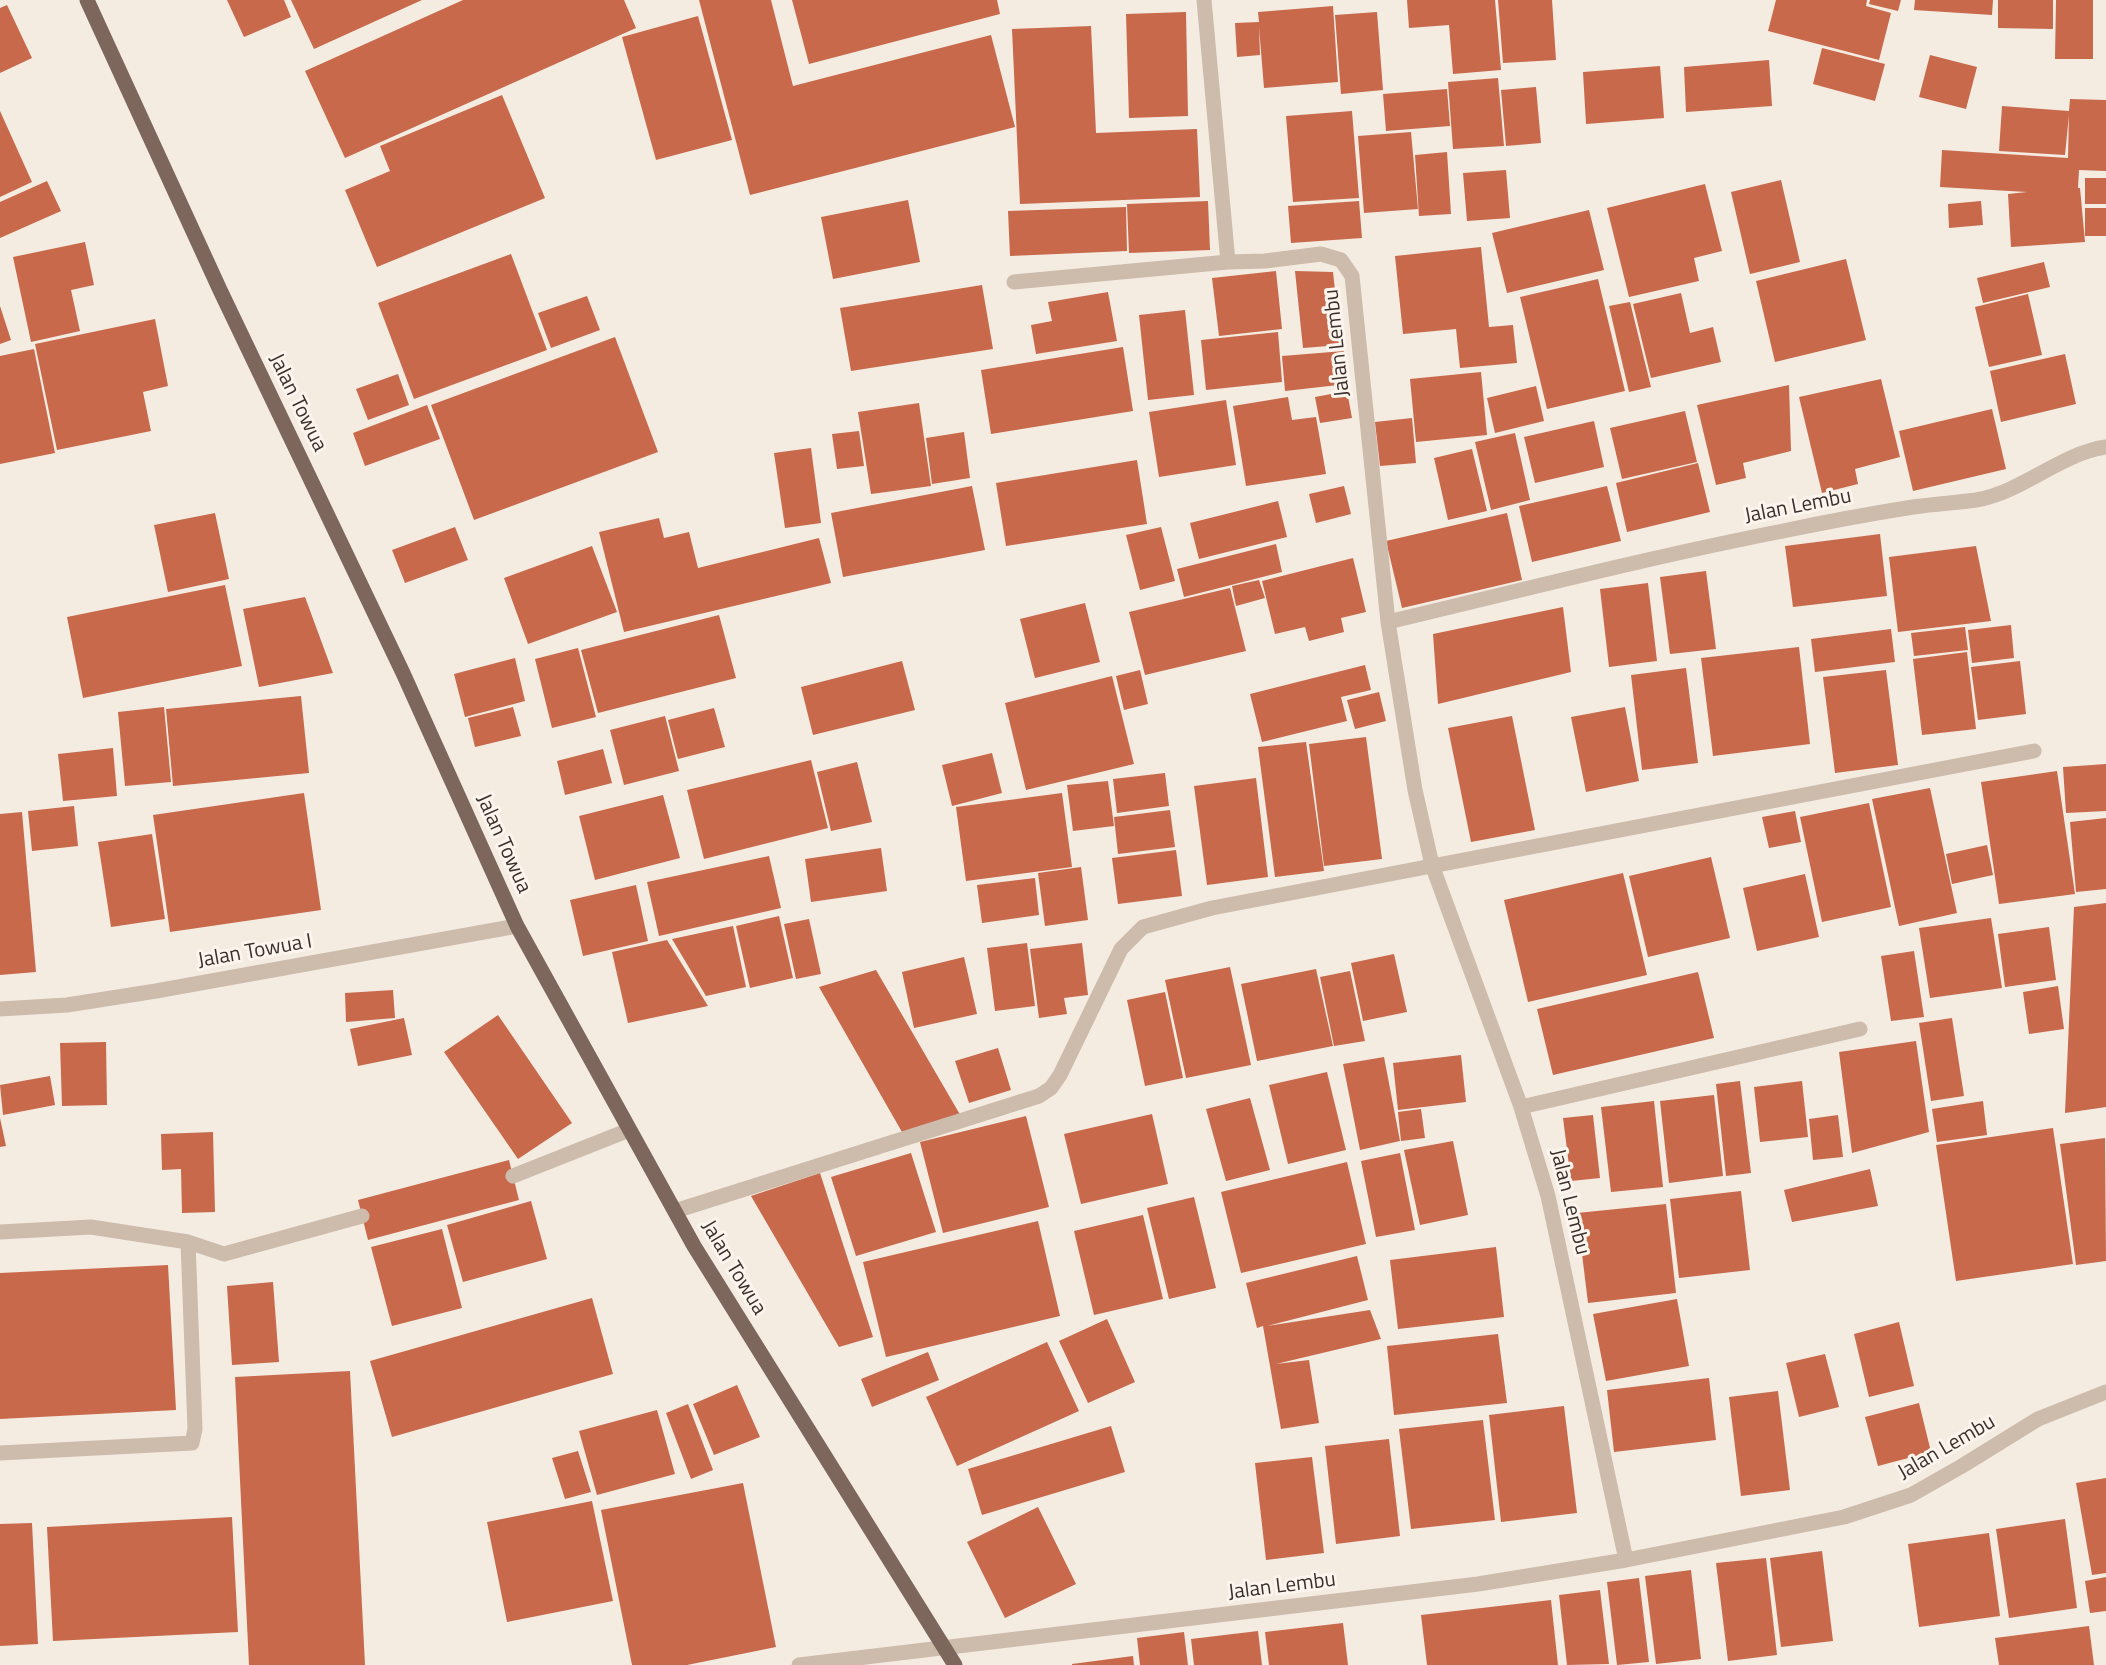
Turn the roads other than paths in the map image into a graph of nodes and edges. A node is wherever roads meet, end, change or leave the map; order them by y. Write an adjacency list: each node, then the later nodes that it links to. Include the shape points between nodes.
1 (87, 0): 9 (main road, Jalan Towua, via 220,290 404,673)
2 (1203, 0): 3 (street)
3 (1228, 262): 4 (street, Jalan Lembu); 6 (street, Jalan Lembu, via 1321,254 1341,260 1352,276)
4 (1014, 282)
5 (2106, 447): 6 (street, Jalan Lembu, via 2072,458 2013,489 1978,500 1913,507 1771,533)
6 (1388, 622): 8 (street, Jalan Lembu, via 1415,790)
7 (2034, 751): 8 (street)
8 (1432, 865): 12 (street, Jalan Lembu); 15 (street, via 1212,908 1143,927 1121,949 1060,1075 1039,1096)
9 (517, 926): 10 (street, Jalan Towua I, via 68,1005); 13 (main road, Jalan Towua)
10 (0, 1009)
11 (1860, 1029): 12 (street)
12 (1521, 1107): 21 (street, Jalan Lembu, via 1548,1196)
13 (629, 1130): 14 (street); 15 (main road, Jalan Towua)
14 (513, 1176)
15 (675, 1211): 22 (main road, Jalan Towua)
16 (362, 1216): 18 (street, via 224,1254)
17 (0, 1232): 18 (street, via 91,1227)
18 (188, 1242): 20 (street, via 195,1429 192,1443)
19 (2106, 1392): 21 (street, Jalan Lembu, via 2038,1419 1911,1495 1844,1517)
20 (0, 1453)
21 (1626, 1560): 22 (street, Jalan Lembu, via 1467,1585)
22 (943, 1648): 23 (street, Jalan Lembu); 24 (main road, Jalan Towua)
23 (799, 1665)
24 (955, 1665)

